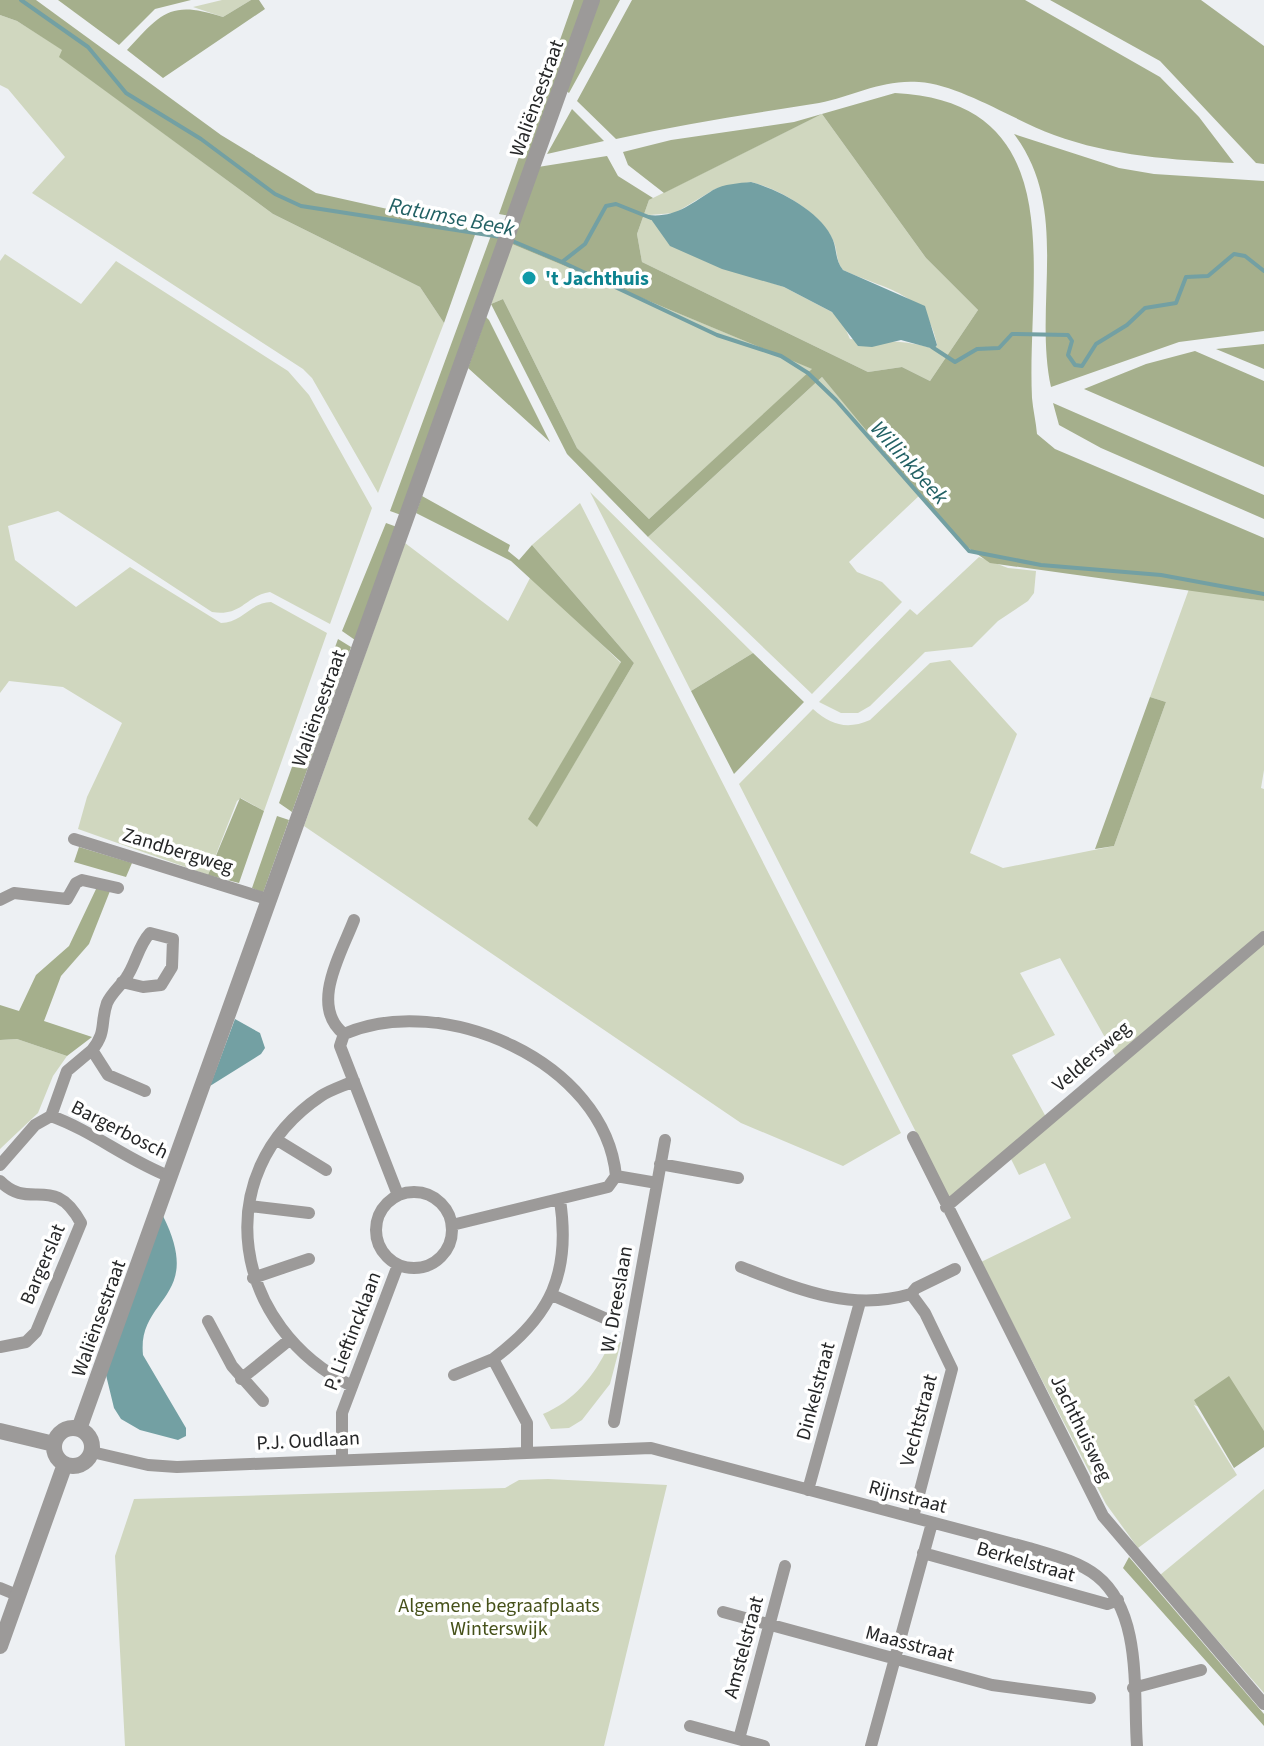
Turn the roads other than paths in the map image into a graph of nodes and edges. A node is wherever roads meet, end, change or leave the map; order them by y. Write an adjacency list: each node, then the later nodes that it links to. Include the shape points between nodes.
1 (592, 0): 5 (street, Waliënsestraat)
2 (74, 839): 5 (street, Zandbergweg)
3 (118, 888): 4 (street, via 82,880 67,899 14,893)
4 (0, 900)
5 (270, 900): 21 (street, Waliënsestraat)
6 (354, 920): 9 (street, via 326,1004 331,1024)
7 (1264, 937): 28 (street, Veldersweg)
8 (122, 982): 8 (street, via 161,985 172,967 173,939 150,933); 10 (street, via 107,1003 102,1037)
9 (344, 1034): 11 (street, via 340,1046); 20 (street, via 395,1022 430,1022 471,1028 519,1048 574,1091 595,1120)
10 (92, 1050): 12 (street, via 108,1075); 13 (street, Bargerbosch, via 67,1071)
11 (354, 1081): 15 (street, via 321,1096); 25 (street)
12 (145, 1091)
13 (51, 1116): 18 (street, Bargerbosch, via 35,1125); 21 (street, Bargerbosch)
14 (913, 1137): 28 (street, Jachthuisweg)
15 (277, 1140): 19 (street); 27 (street)
16 (665, 1140): 17 (street, W. Dreeslaan)
17 (660, 1164): 22 (street); 24 (street, W. Dreeslaan)
18 (0, 1165)
19 (326, 1170)
20 (616, 1176): 24 (street); 26 (street, via 608,1187)
21 (171, 1177): 49 (street, Waliënsestraat)
22 (738, 1178)
23 (0, 1181): 42 (street, Bargerslat, via 20,1194 51,1193 70,1202 81,1223 36,1332 26,1342)
24 (657, 1183): 48 (street, W. Dreeslaan)
25 (398, 1195): 30 (street, via 426,1194 448,1212); 32 (street, P. Lieftincklaan, via 378,1216 375,1230 378,1245)
26 (560, 1200): 30 (street); 37 (street, via 562,1259)
27 (250, 1206): 29 (street); 35 (street, via 247,1231)
28 (946, 1207): 71 (street, Jachthuisweg, via 1103,1516)
29 (309, 1213)
30 (452, 1225): 32 (street, P. Lieftincklaan, via 451,1241 430,1265)
31 (309, 1259): 35 (street)
32 (398, 1265): 46 (street, P. Lieftincklaan)
33 (741, 1267): 38 (street, via 811,1293)
34 (955, 1269): 36 (street)
35 (253, 1278): 41 (street)
36 (911, 1294): 38 (street); 57 (street, Vechtstraat, via 952,1369)
37 (552, 1295): 39 (street); 43 (street, via 521,1338)
38 (860, 1302): 56 (street, Dinkelstraat)
39 (609, 1320)
40 (208, 1321): 45 (street)
41 (288, 1341): 45 (street); 46 (street, via 327,1375)
42 (0, 1347)
43 (493, 1359): 44 (street); 52 (street, via 527,1423)
44 (454, 1375)
45 (241, 1379): 47 (street)
46 (352, 1386): 54 (street, P. Lieftincklaan, via 342,1413)
47 (263, 1401)
48 (614, 1422)
49 (79, 1429): 51 (street, via 66,1429); 53 (street, via 90,1438)
50 (0, 1431): 51 (street)
51 (54, 1444): 55 (street)
52 (527, 1451): 54 (street, P.J. Oudlaan); 56 (street, Rijnstraat, via 651,1448)
53 (92, 1452): 54 (street, P.J. Oudlaan, via 177,1467); 55 (street, via 78,1466)
54 (342, 1458)
55 (65, 1464): 62 (street)
56 (808, 1490): 57 (street, Rijnstraat)
57 (913, 1517): 58 (street, Rijnstraat)
58 (932, 1523): 59 (street); 63 (street, Rijnstraat, via 1062,1558 1097,1576)
59 (923, 1553): 63 (street, Berkelstraat, via 1107,1604); 67 (street)
60 (785, 1566): 65 (street, Amstelstraat)
61 (0, 1588): 62 (street)
62 (17, 1595): 66 (street)
63 (1118, 1600): 69 (street, Rijnstraat, via 1129,1638)
64 (723, 1612): 65 (street, Maasstraat)
65 (770, 1625): 67 (street, Maasstraat); 73 (street, Amstelstraat)
66 (0, 1646)
67 (893, 1658): 70 (street, Maasstraat, via 992,1685); 75 (street)
68 (1201, 1670): 69 (street)
69 (1133, 1688): 76 (street, Rijnstraat)
70 (1090, 1698)
71 (1264, 1704)
72 (690, 1726): 73 (street)
73 (739, 1739): 74 (street)
74 (764, 1746)
75 (871, 1746)
76 (1137, 1746)

